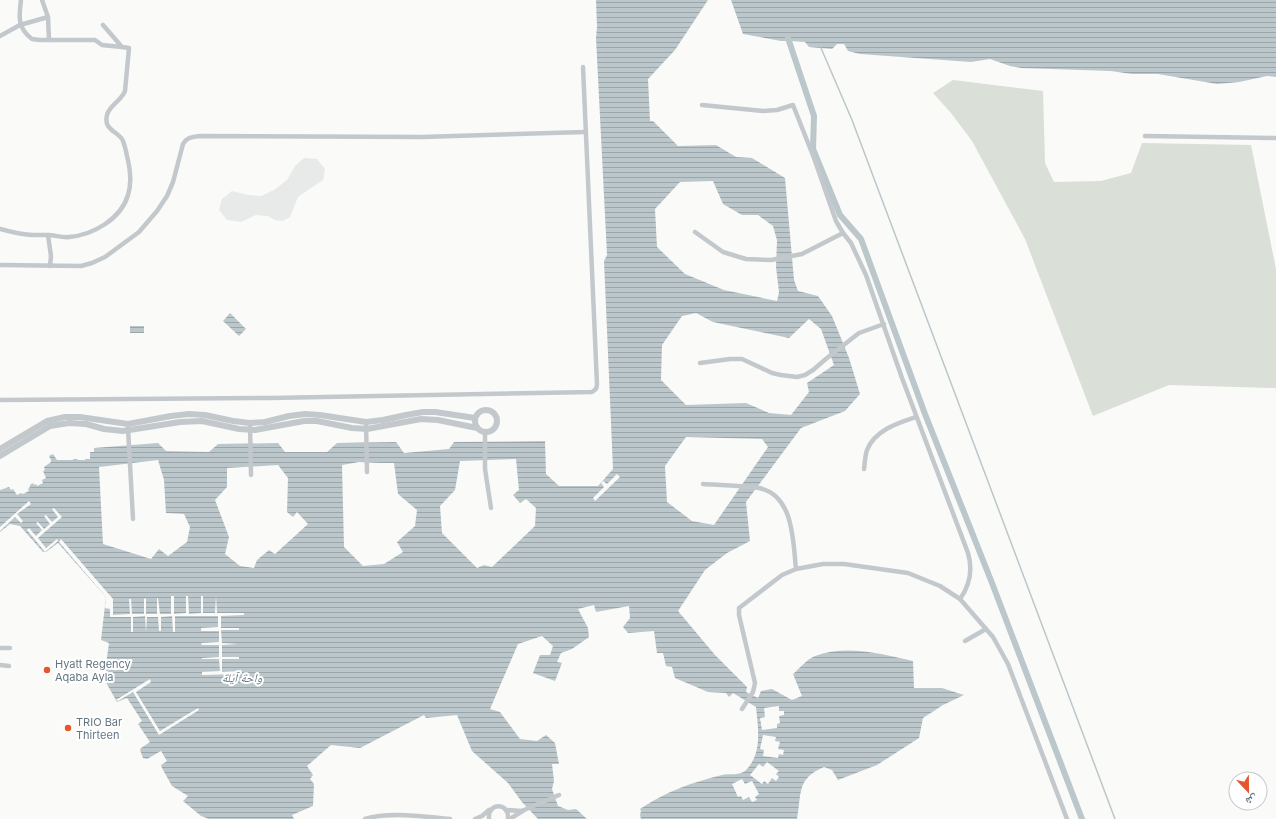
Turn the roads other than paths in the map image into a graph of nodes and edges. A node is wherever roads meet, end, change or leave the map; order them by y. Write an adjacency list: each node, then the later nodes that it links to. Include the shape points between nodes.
1 (21, 0): 4 (street)
2 (42, 0): 3 (street)
3 (48, 17): 4 (street); 7 (street)
4 (20, 25): 6 (street); 7 (street, via 32,39)
5 (103, 25): 8 (street)
6 (0, 36)
7 (49, 40): 8 (street, via 95,40 102,45)
8 (122, 47): 17 (street, via 129,48 125,92 110,109 107,123 110,130 123,140 130,170 129,194 117,214 98,228 69,237)
9 (583, 67): 11 (street)
10 (702, 105): 16 (street, via 763,111 793,105)
11 (586, 132): 19 (street, via 422,137 190,137 183,144 167,196 158,211 139,232 105,257 92,263 81,266); 22 (street, via 597,384 597,388 592,392)
12 (1144, 136): 13 (street)
13 (1276, 138)
14 (0, 229): 17 (street)
15 (694, 232): 16 (street, via 714,247 734,256 771,260 802,254)
16 (842, 233): 20 (street, via 851,242 859,258)
17 (48, 235): 19 (street)
18 (0, 265): 19 (street)
19 (50, 266)
20 (884, 324): 21 (street, via 859,333 813,370 797,377 772,373 742,359); 23 (street)
21 (700, 363)
22 (0, 400)
23 (916, 417): 32 (street, via 887,428 877,436 867,449); 39 (street, via 970,559 970,581)
24 (475, 418): 27 (street, via 423,412 388,419); 28 (street); 29 (street, via 483,410 494,413 497,420 495,428)
25 (250, 426): 26 (street, via 187,421); 27 (street, via 264,429 310,421); 34 (street)
26 (128, 427): 30 (street, via 80,417 65,417 47,421); 31 (street, via 104,429 79,423 50,426); 37 (street)
27 (367, 428): 28 (street, via 421,419); 33 (street)
28 (477, 428): 29 (street)
29 (485, 433): 36 (street)
30 (0, 449)
31 (0, 456)
32 (864, 468)
33 (367, 472)
34 (251, 475)
35 (703, 484): 38 (street, via 760,488 776,497 788,514)
36 (491, 508)
37 (133, 519)
38 (796, 569): 39 (street, via 823,564 890,569 927,580); 46 (street, via 782,575 739,608 754,683)
39 (960, 599): 40 (street)
40 (986, 629): 41 (street); 56 (street, via 1008,664)
41 (965, 641)
42 (0, 648): 43 (street)
43 (10, 648)
44 (0, 666): 45 (street)
45 (9, 666)
46 (742, 709)
47 (559, 795): 50 (street)
48 (491, 809): 49 (street, via 497,806); 53 (street); 54 (street)
49 (506, 810): 50 (street); 55 (street)
50 (523, 811): 55 (street)
51 (365, 819): 52 (street, via 401,815)
52 (450, 819)
53 (475, 819)
54 (489, 819)
55 (509, 819)
56 (1067, 819)

